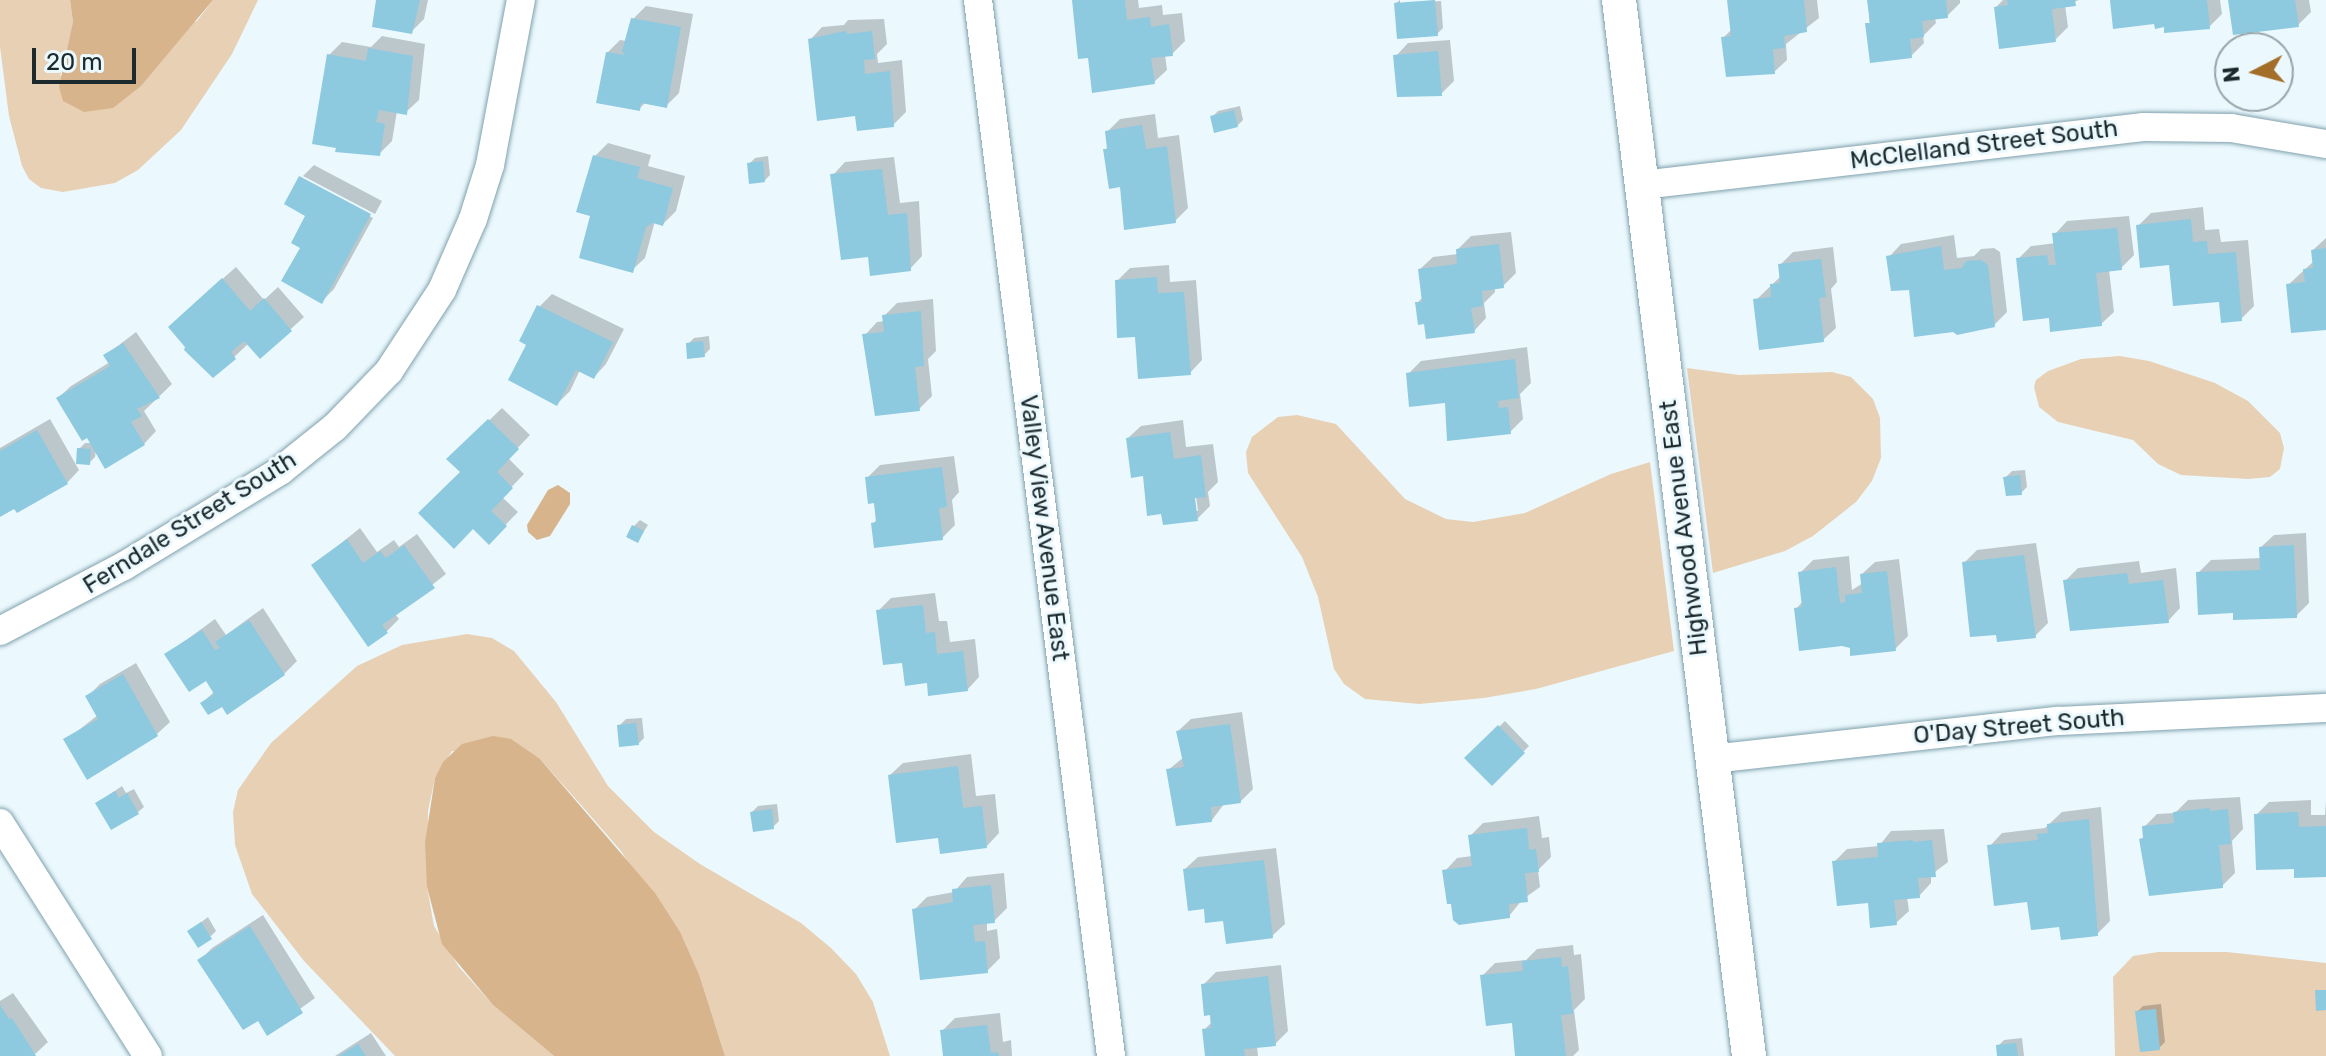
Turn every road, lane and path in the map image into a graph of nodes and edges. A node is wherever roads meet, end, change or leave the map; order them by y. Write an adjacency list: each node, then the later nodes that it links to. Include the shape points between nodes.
1 (521, 0): 6 (street, Ferndale Street South, via 490,165 469,232 427,316 389,371 335,427 280,471 124,566)
2 (978, 0): 11 (street, Valley View Avenue East)
3 (1619, 0): 5 (street, Highwood Avenue East)
4 (2326, 144): 5 (street, McClelland Street South, via 2231,128 2143,127)
5 (1642, 185): 8 (street, Highwood Avenue East)
6 (0, 631)
7 (2326, 708): 8 (street, O'Day Street South, via 2038,722)
8 (1712, 759): 12 (street, Highwood Avenue East)
9 (0, 823): 10 (street)
10 (148, 1056)
11 (1111, 1056)
12 (1749, 1056)

